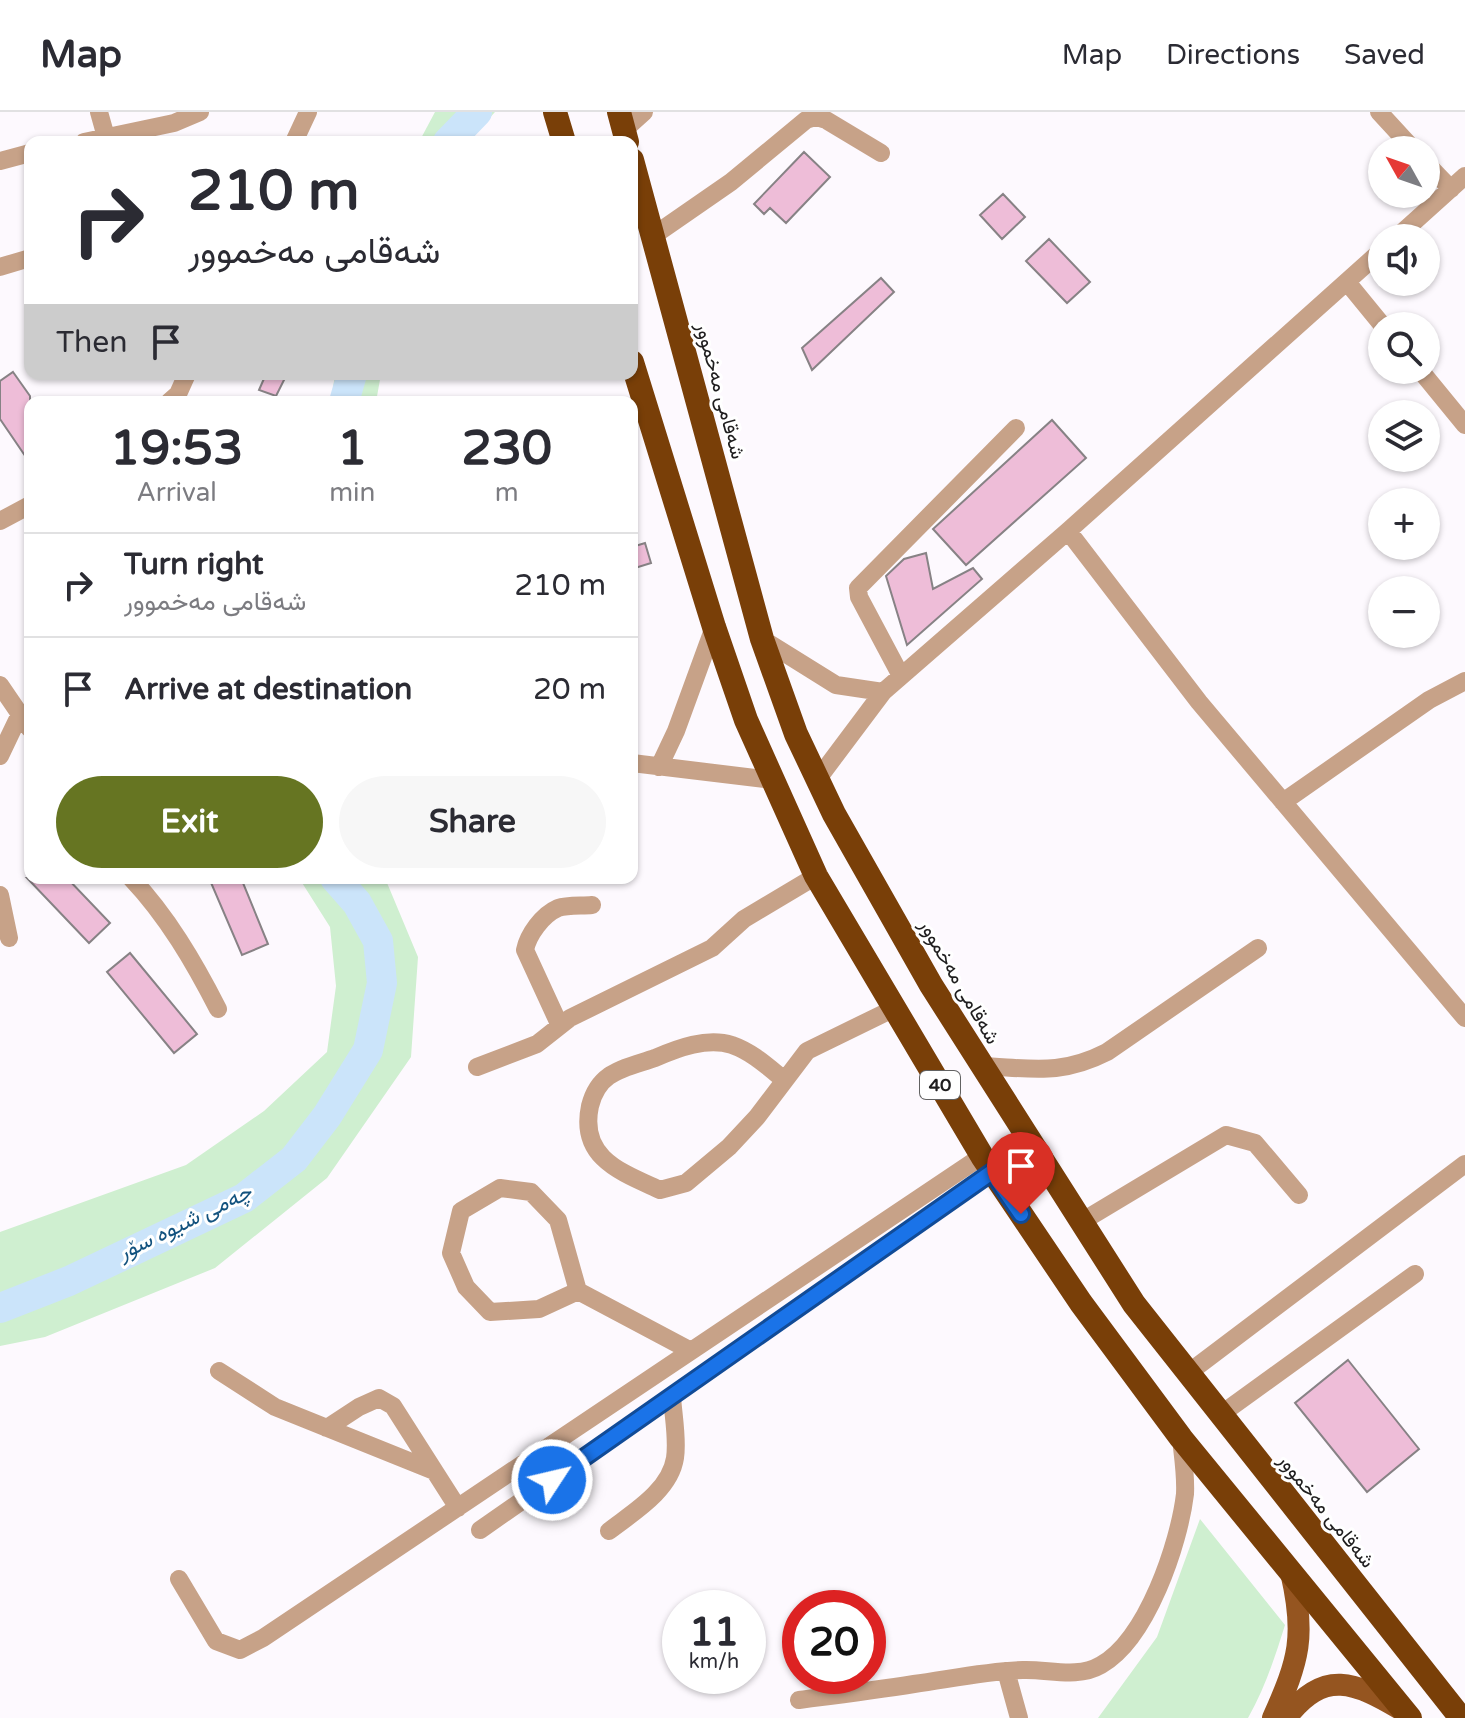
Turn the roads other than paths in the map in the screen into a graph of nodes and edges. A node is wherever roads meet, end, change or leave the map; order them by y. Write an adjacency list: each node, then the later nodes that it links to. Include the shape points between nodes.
1 (99, 112): 8 (street)
2 (200, 112): 9 (street)
3 (308, 112): 10 (street)
4 (555, 112): 11 (highway)
5 (644, 112): 7 (street)
6 (1379, 112): 12 (street)
7 (623, 128)
8 (106, 136)
9 (111, 136)
10 (297, 136)
11 (562, 136)
12 (1401, 136)
13 (881, 153): 21 (street, via 826,120 806,120 731,182)
14 (24, 155): 15 (street)
15 (0, 161)
16 (1465, 176): 19 (street)
17 (1440, 178): 19 (street)
18 (638, 182): 21 (highway, شەقامی مەخموور / 40)
19 (1451, 189): 20 (street)
20 (1412, 224)
21 (653, 236): 35 (highway, شەقامی مەخموور / 40)
22 (24, 260): 24 (street)
23 (1368, 263): 25 (street)
24 (0, 267)
25 (1347, 282): 26 (street); 33 (street)
26 (1372, 312)
27 (638, 380): 34 (highway, 40)
28 (1431, 384): 29 (street)
29 (1465, 425)
30 (1016, 428): 36 (street, via 858,588)
31 (24, 508): 32 (street)
32 (0, 521)
33 (1068, 531): 36 (street); 47 (street)
34 (714, 627): 44 (street); 45 (highway, 40)
35 (762, 639): 39 (street, via 836,685); 46 (highway, شەقامی مەخموور / 40)
36 (901, 676): 39 (street)
37 (1465, 681): 47 (street, via 1429,700)
38 (0, 685): 40 (street)
39 (883, 692): 46 (street)
40 (24, 721)
41 (24, 723): 42 (street)
42 (0, 756)
43 (638, 764): 44 (street)
44 (659, 767): 45 (street)
45 (772, 780): 48 (highway, 40)
46 (817, 780): 54 (highway, شەقامی مەخموور / 40)
47 (1283, 802): 57 (street)
48 (816, 876): 55 (highway, 40); 58 (street, via 744,919 712,948)
49 (137, 884): 56 (street, via 197,967)
50 (0, 895): 52 (street)
51 (592, 905): 58 (street, via 557,908 528,938 525,950)
52 (9, 938)
53 (1258, 948): 59 (street, via 1082,1065 1059,1070)
54 (931, 985): 55 (highway); 59 (highway, شەقامی مەخموور / 40)
55 (895, 1008): 61 (street, via 807,1051); 62 (highway, 40)
56 (218, 1009)
57 (1465, 1018)
58 (560, 1026): 60 (street, via 537,1044)
59 (981, 1066): 65 (highway, شەقامی مەخموور / 40)
60 (477, 1067)
61 (783, 1079): 61 (street, via 731,1045 709,1041 668,1052 609,1075 593,1093 587,1119 593,1149 617,1170 660,1190 686,1183 729,1147)
62 (987, 1164): 68 (street); 71 (street); 74 (highway, 40)
63 (1465, 1164): 70 (street)
64 (1299, 1195): 65 (street, via 1255,1143 1226,1135)
65 (1081, 1222): 70 (highway, شەقامی مەخموور / 40)
66 (1415, 1274): 72 (street)
67 (578, 1291): 67 (street, via 539,1309 490,1312 466,1287 451,1253 461,1211 500,1188 531,1192 558,1220); 68 (street)
68 (691, 1351): 76 (street)
69 (219, 1371): 73 (street, via 275,1407)
70 (1187, 1374): 72 (highway, شەقامی مەخموور)
71 (672, 1396): 77 (street); 78 (street, via 675,1459 668,1476 653,1496)
72 (1220, 1415): 87 (highway, شەقامی مەخموور)
73 (327, 1428): 75 (street); 75 (street, via 379,1398 393,1406)
74 (1181, 1438): 79 (highway, 40); 81 (street, via 1185,1493 1178,1524 1146,1616 1121,1652 1081,1672)
75 (434, 1471): 76 (street)
76 (458, 1508): 80 (street, via 240,1650 216,1641)
77 (480, 1530)
78 (609, 1531)
79 (1291, 1571): 83 (highway, 40); 85 (main road, via 1300,1639)
80 (179, 1579)
81 (1006, 1671): 82 (street); 84 (street)
82 (799, 1700)
83 (1408, 1715): 86 (main road, via 1368,1690 1331,1685 1314,1690)
84 (1019, 1718)
85 (1273, 1718)
86 (1286, 1718)
87 (1461, 1718)

